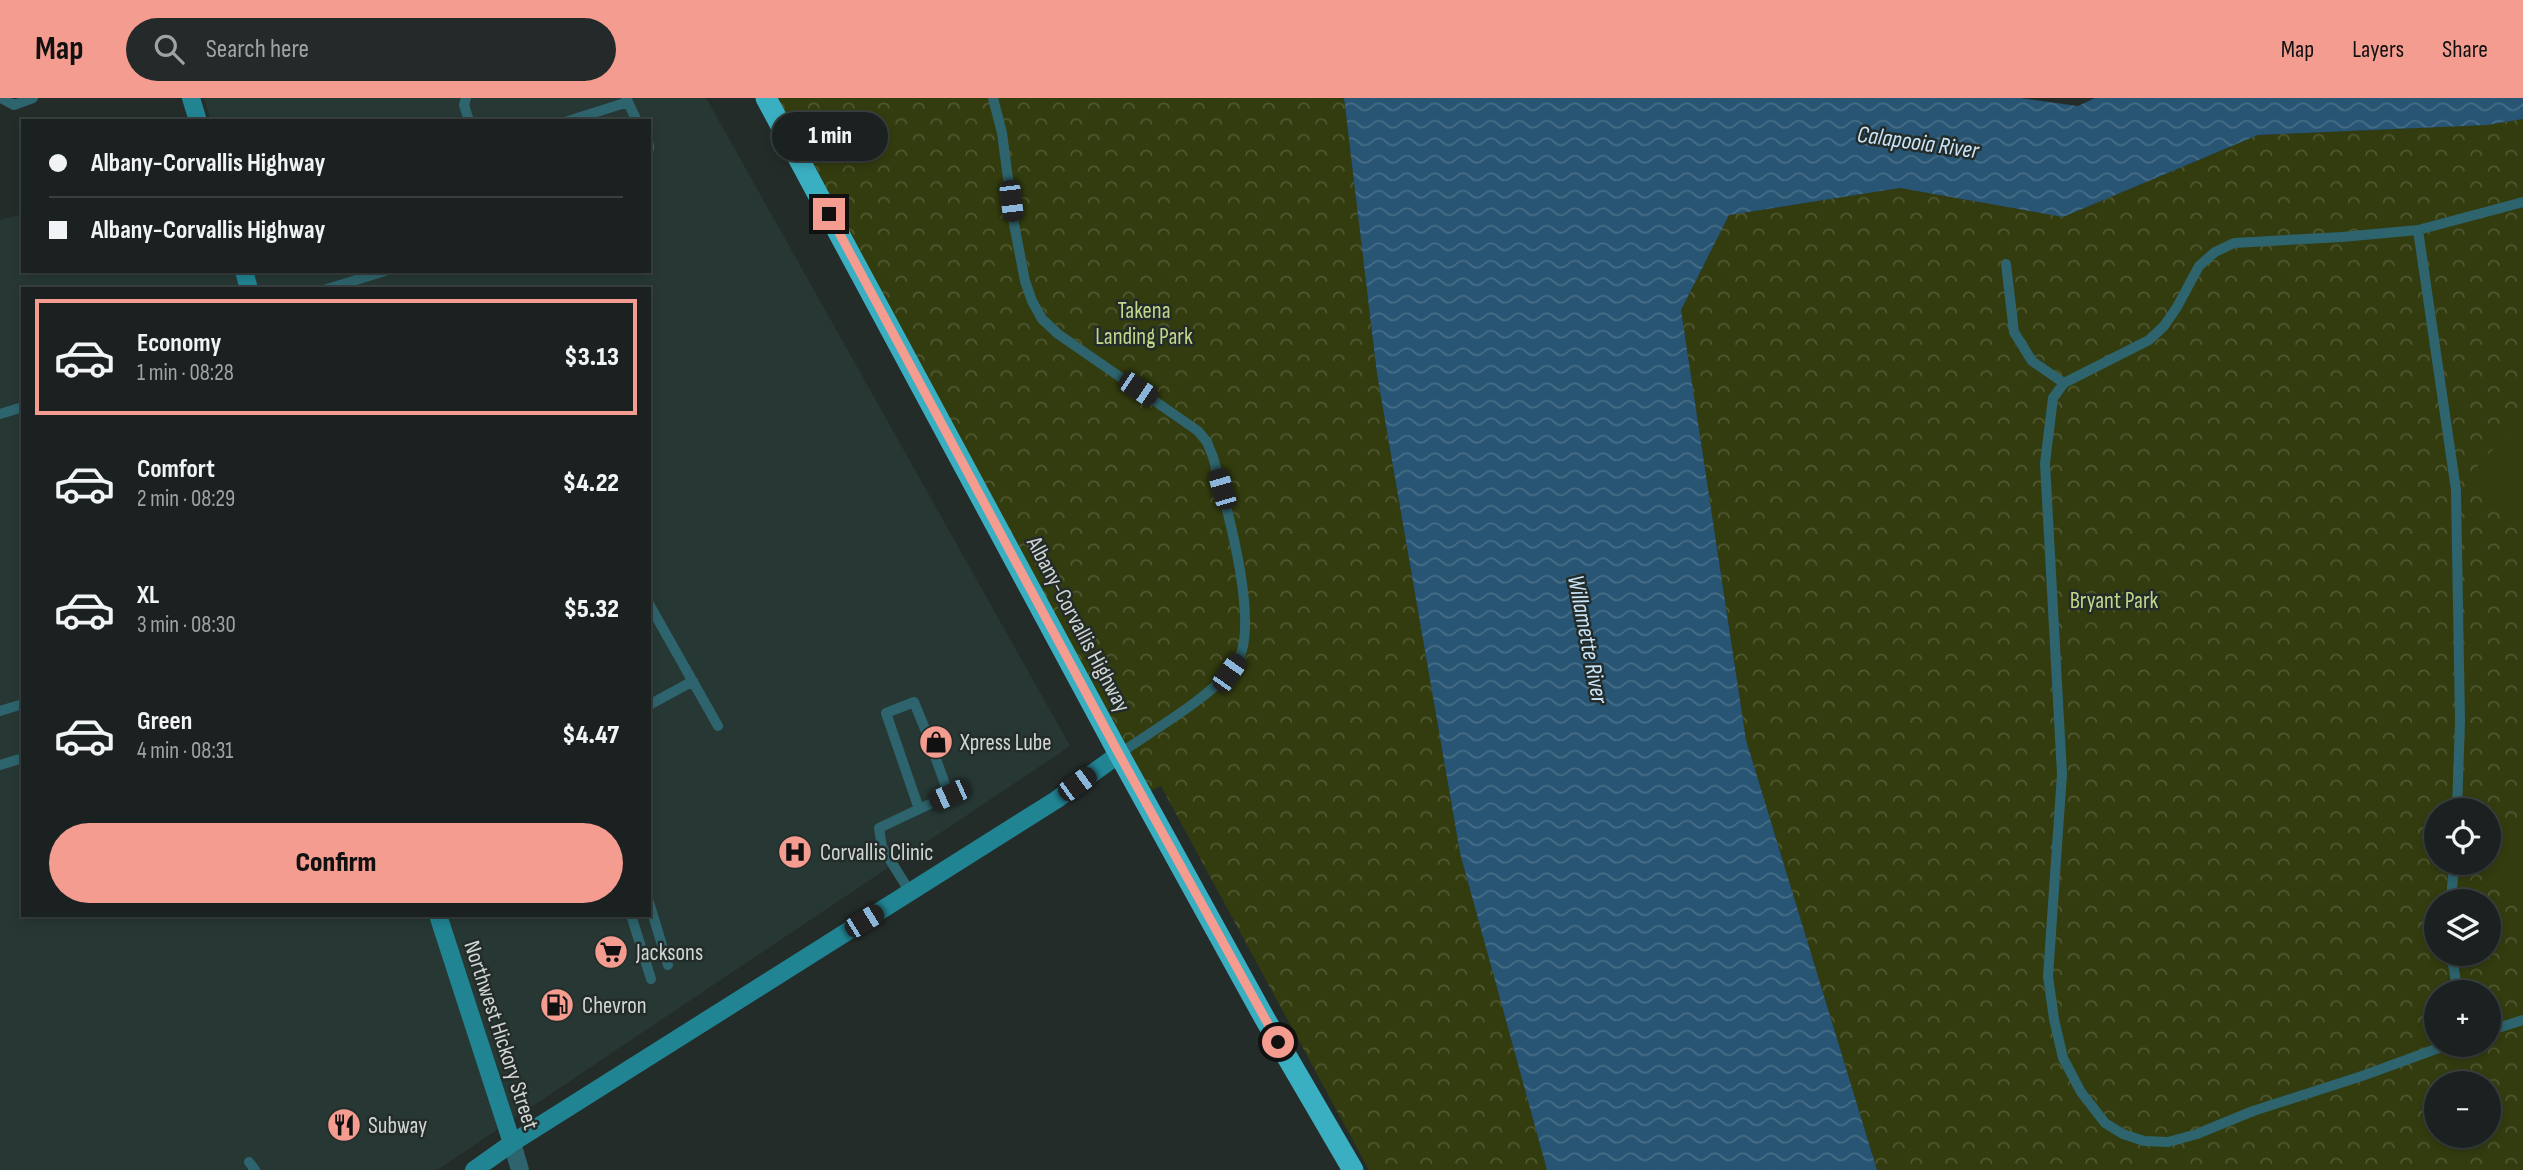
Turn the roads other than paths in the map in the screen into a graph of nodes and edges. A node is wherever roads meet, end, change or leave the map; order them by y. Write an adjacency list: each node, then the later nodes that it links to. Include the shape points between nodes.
1 (1, 98): 2 (lane, via 14,105)
2 (33, 98)
3 (191, 98): 8 (main road)
4 (466, 98): 9 (lane)
5 (766, 98): 27 (highway, Albany-Corvallis Highway)
6 (993, 98): 27 (lane, via 1019,252 1042,319 1198,431 1213,457 1236,555 1246,634 1238,660 1216,686)
7 (627, 100): 10 (lane); 11 (lane)
8 (197, 119)
9 (468, 119)
10 (574, 119)
11 (636, 119)
12 (2523, 202): 13 (lane)
13 (2418, 230): 17 (lane, via 2234,243 2199,265 2177,307 2149,340); 31 (lane, via 2456,490 2460,720)
14 (2006, 264): 17 (lane, via 2014,332 2032,361)
15 (357, 275): 16 (lane)
16 (331, 287)
17 (2064, 383): 41 (lane, via 2053,398 2045,463 2062,774 2048,976 2063,1058 2081,1093 2105,1123 2123,1134 2144,1142 2168,1142)
18 (21, 408): 19 (lane)
19 (0, 414)
20 (651, 608): 21 (lane)
21 (692, 681): 22 (lane); 25 (lane)
22 (651, 704)
23 (21, 705): 24 (lane)
24 (0, 711)
25 (718, 726)
26 (927, 734): 32 (lane, via 914,702 886,713)
27 (1119, 754): 33 (main road, via 1056,800); 45 (highway, Albany-Corvallis Highway)
28 (21, 759): 30 (lane)
29 (936, 759): 32 (lane, via 949,795)
30 (0, 765)
31 (2457, 798)
32 (919, 809): 33 (lane, via 879,828 882,847)
33 (910, 892): 42 (main road)
34 (651, 909): 37 (lane)
35 (439, 917): 42 (main road, Northwest Hickory Street)
36 (632, 917): 38 (lane)
37 (668, 965)
38 (651, 979)
39 (2523, 1020): 40 (lane)
40 (2501, 1027)
41 (2424, 1053)
42 (512, 1143): 43 (main road); 44 (street, Northwest Hickory Street)
43 (474, 1170)
44 (520, 1170)
45 (1353, 1170)

